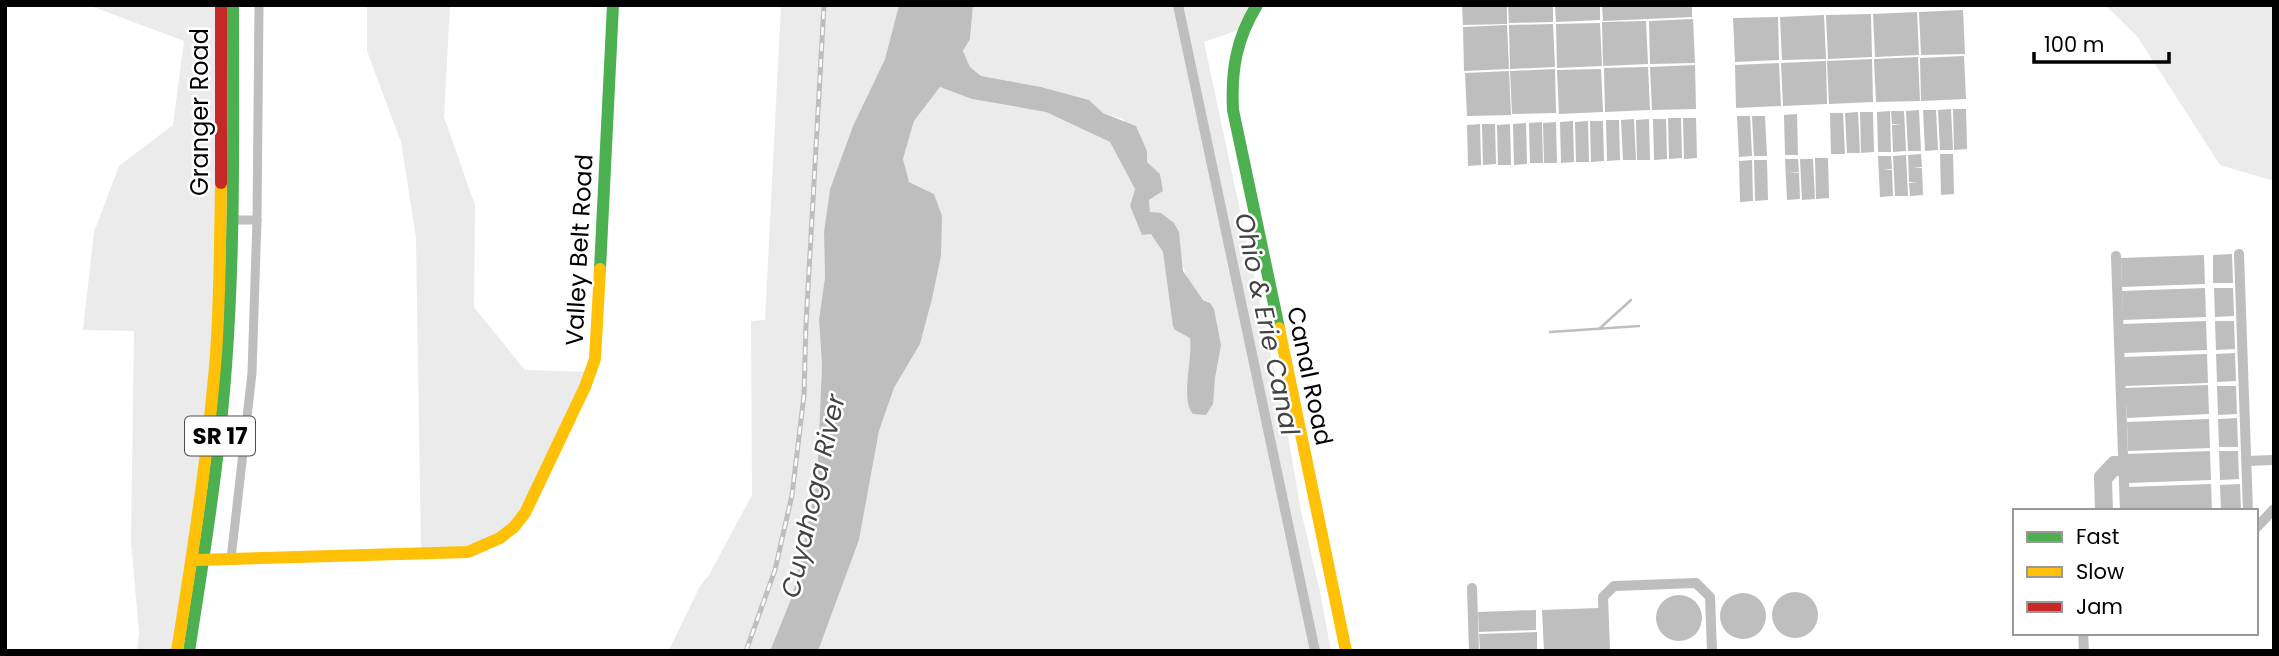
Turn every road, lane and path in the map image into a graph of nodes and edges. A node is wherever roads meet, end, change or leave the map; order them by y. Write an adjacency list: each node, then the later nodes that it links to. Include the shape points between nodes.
1 (221, 5): 7 (street, Granger Road / SR 17)
2 (233, 5): 7 (street, Granger Road / SR 17)
3 (259, 5): 6 (street)
4 (613, 5): 8 (street, Valley Belt Road, via 595,359 517,526 489,546 468,552)
5 (1257, 5): 12 (street, Canal Road, via 1235,49 1233,110)
6 (257, 219): 7 (street, Granger Road); 8 (street, via 252,373)
7 (226, 220): 9 (street, Granger Road / SR 17, via 228,329 222,415 210,522)
8 (231, 559): 9 (street, Valley Belt Road)
9 (198, 560): 10 (street, Granger Road / SR 17); 11 (street, Granger Road / SR 17)
10 (177, 651)
11 (189, 651)
12 (1346, 651)

